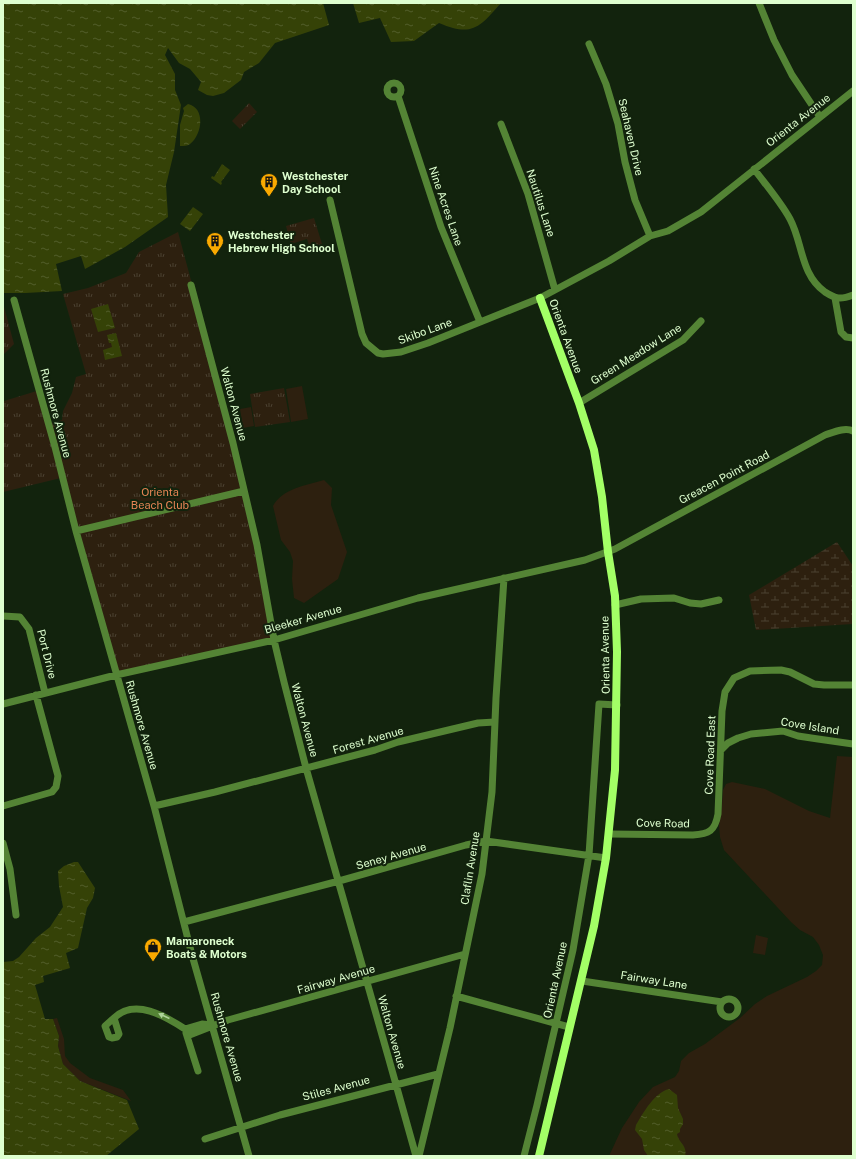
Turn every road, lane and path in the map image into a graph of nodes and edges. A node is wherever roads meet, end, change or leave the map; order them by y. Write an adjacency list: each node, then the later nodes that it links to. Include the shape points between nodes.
1 (759, 3): 5 (street, via 792,75)
2 (590, 44): 9 (street, Seahaven Drive, via 618,124 634,200)
3 (853, 91): 5 (street, Orienta Avenue)
4 (398, 96): 17 (street, Nine Acres Lane, via 441,227)
5 (820, 117): 7 (street, Orienta Avenue)
6 (501, 124): 11 (street, Nautilus Lane, via 528,194)
7 (754, 169): 9 (street, Orienta Avenue, via 701,212 668,231); 14 (street, via 790,220 812,279)
8 (330, 200): 17 (street, Skibo Lane, via 362,334 366,343 378,353 401,352)
9 (650, 236): 11 (street, Orienta Avenue)
10 (191, 285): 21 (street, Walton Avenue)
11 (555, 290): 13 (street, Orienta Avenue)
12 (853, 295): 14 (street)
13 (540, 298): 17 (street, Skibo Lane); 19 (street, Orienta Avenue)
14 (835, 298): 18 (street, via 841,332 846,338)
15 (14, 300): 22 (street, Rushmore Avenue)
16 (701, 321): 19 (street, Green Meadow Lane, via 683,340)
17 (480, 322)
18 (853, 338)
19 (579, 402): 23 (street, Orienta Avenue, via 594,450)
20 (853, 431): 23 (street, Greacen Point Road, via 843,430 825,435)
21 (244, 491): 22 (street); 28 (street, Walton Avenue, via 257,545)
22 (76, 531): 29 (street, Rushmore Avenue)
23 (608, 552): 24 (street, Bleeker Avenue, via 585,560); 26 (street, Orienta Avenue)
24 (504, 578): 28 (street, Bleeker Avenue, via 418,598); 35 (street, Claflin Avenue)
25 (719, 600): 26 (street, via 701,604 674,598 641,599)
26 (615, 605): 34 (street, Orienta Avenue, via 618,652)
27 (3, 616): 31 (street, Port Drive, via 20,617 29,629)
28 (274, 640): 29 (street, Bleeker Avenue); 38 (street, Walton Avenue)
29 (116, 675): 31 (street, Bleeker Avenue); 40 (street, Rushmore Avenue)
30 (853, 684): 37 (street, Cove Road East, via 814,684 790,672 772,670 750,671 738,675 725,692)
31 (45, 693): 32 (street, Bleeker Avenue)
32 (36, 695): 33 (street, Bleeker Avenue); 39 (street, via 58,776 56,787 52,792)
33 (3, 704)
34 (617, 705): 42 (street, Orienta Avenue, via 615,770); 45 (street, Orienta Avenue, via 599,704)
35 (495, 722): 38 (street, Forest Avenue, via 478,723 398,742); 43 (street, Claflin Avenue, via 492,792)
36 (853, 744): 37 (street, Cove Island, via 783,731 751,734 728,743)
37 (721, 750): 41 (street, Cove Road East, via 718,814)
38 (306, 768): 40 (street, Forest Avenue); 47 (street, Walton Avenue)
39 (3, 806)
40 (154, 806): 49 (street, Rushmore Avenue)
41 (714, 828): 42 (street, Cove Road, via 704,834 693,835)
42 (609, 834): 46 (street, Orienta Avenue)
43 (486, 841): 45 (street, Seney Avenue); 47 (street, Seney Avenue); 50 (street, Claflin Avenue, via 482,874)
44 (3, 843): 48 (street, via 10,869)
45 (589, 856): 46 (street, Seney Avenue); 56 (street, Orienta Avenue, via 573,950)
46 (606, 858): 52 (street, Orienta Avenue)
47 (339, 881): 49 (street, Seney Avenue); 51 (street, Walton Avenue)
48 (16, 915)
49 (184, 922): 57 (street, Rushmore Avenue)
50 (465, 954): 51 (street, Fairway Avenue); 53 (street, Claflin Avenue)
51 (367, 981): 57 (street, Fairway Avenue); 62 (street, Walton Avenue)
52 (582, 981): 54 (street, Fairway Lane); 58 (street, Orienta Avenue)
53 (456, 996): 56 (street); 61 (street, Claflin Avenue)
54 (722, 1002)
55 (114, 1018): 59 (street, one-way to 55, via 173,1021 140,1008 128,1010)
56 (556, 1023): 58 (street); 63 (street, Orienta Avenue)
57 (213, 1025): 59 (street, Fairway Avenue, via 202,1024); 65 (street, Rushmore Avenue)
58 (569, 1027): 64 (street, Orienta Avenue)
59 (186, 1032): 60 (street)
60 (198, 1071)
61 (438, 1074): 62 (street, Stiles Avenue); 69 (street, Claflin Avenue)
62 (396, 1084): 65 (street, Stiles Avenue); 68 (street, Walton Avenue)
63 (537, 1105): 64 (street); 70 (street, Orienta Avenue)
64 (550, 1108): 71 (street, Orienta Avenue)
65 (241, 1127): 66 (street, Stiles Avenue); 67 (street, Rushmore Avenue)
66 (205, 1139)
67 (249, 1156)
68 (416, 1156)
69 (419, 1156)
70 (524, 1156)
71 (539, 1156)

